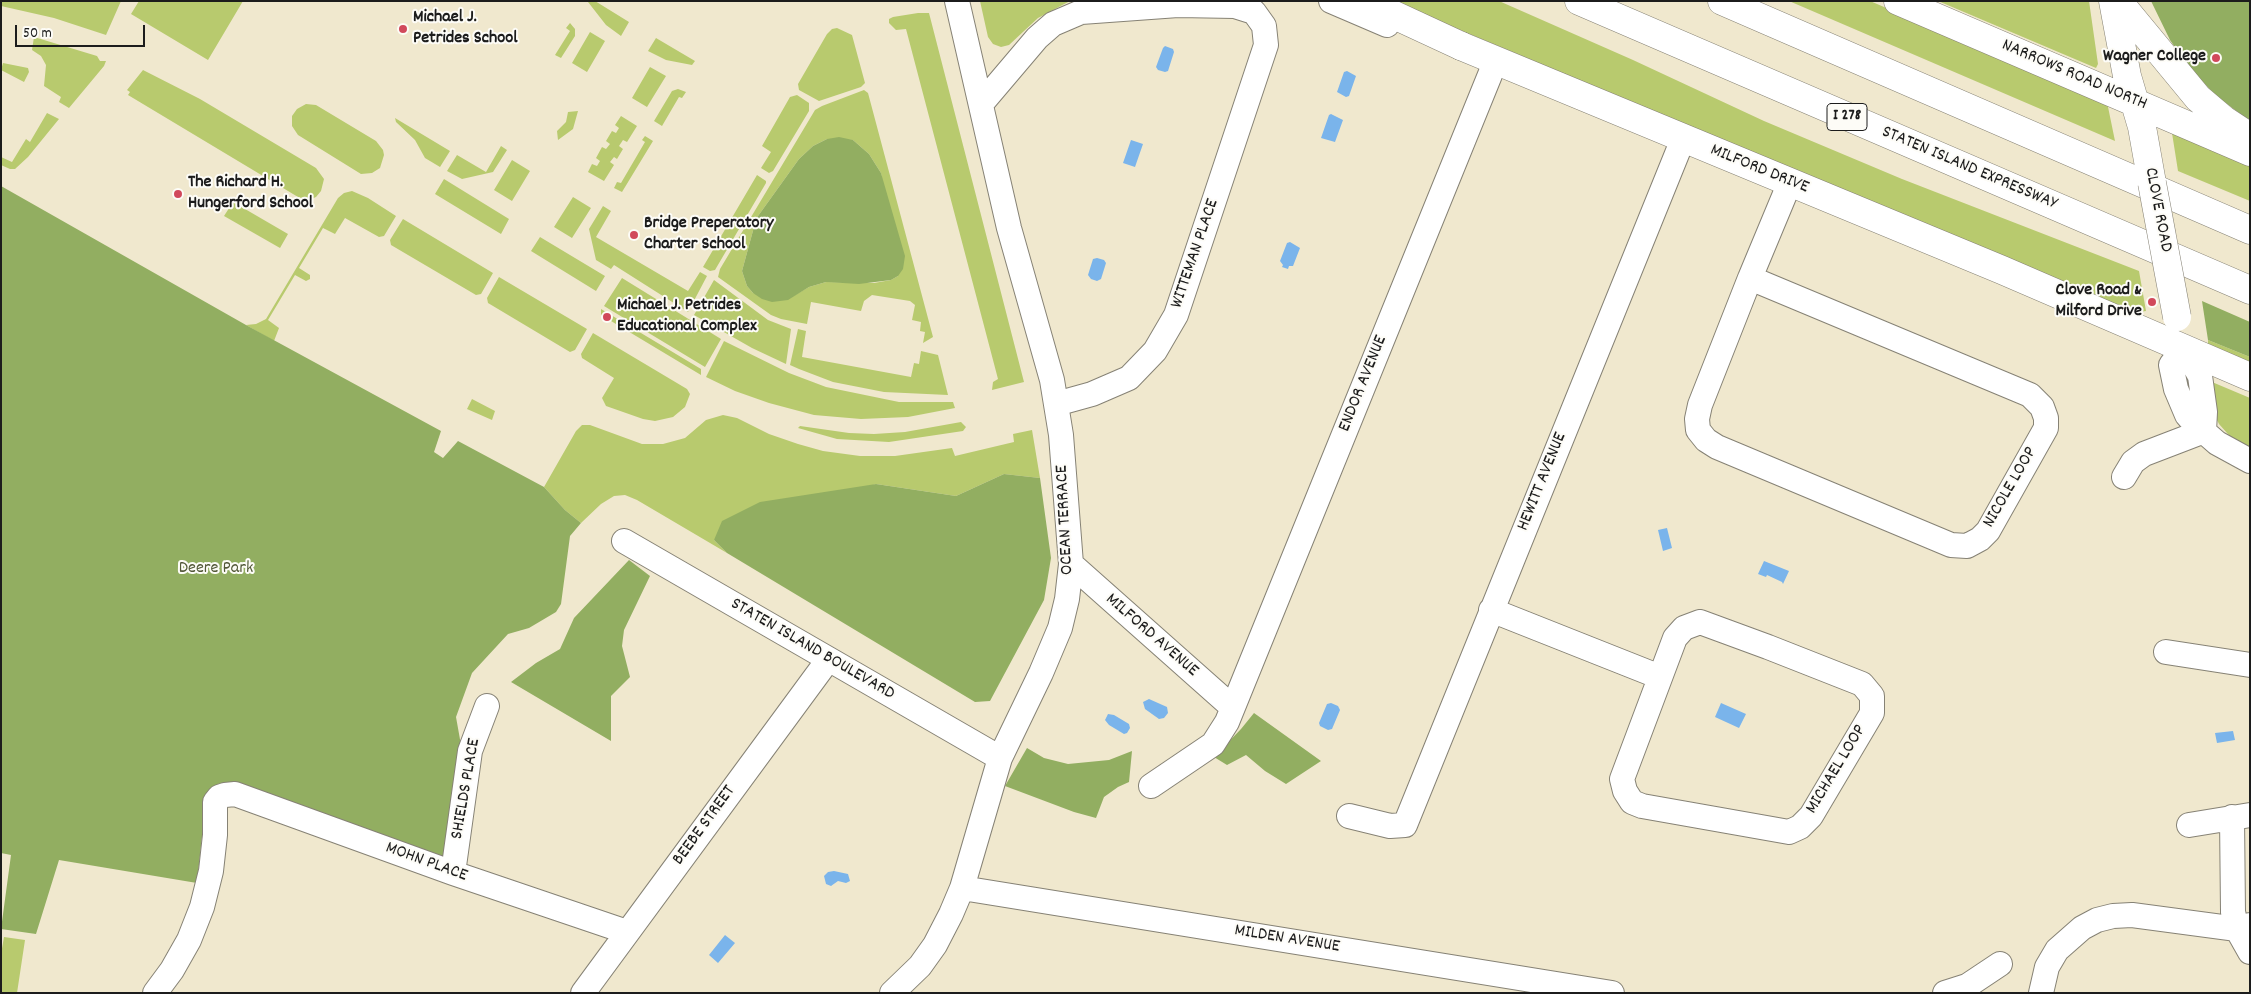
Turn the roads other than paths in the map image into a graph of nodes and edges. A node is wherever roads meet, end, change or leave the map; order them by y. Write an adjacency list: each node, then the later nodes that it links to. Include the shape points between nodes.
1 (957, 1): 11 (street, OCEAN TERRACE)
2 (1331, 1): 9 (street, MILFORD DRIVE, via 1394,28)
3 (1364, 1): 9 (main road)
4 (1578, 1): 19 (main road, STATEN ISLAND EXPRESSWAY / I 278)
5 (1722, 1): 17 (main road)
6 (1898, 1): 12 (main road, NARROWS ROAD NORTH)
7 (2113, 1): 12 (main road, CLOVE ROAD, via 2127,76)
8 (2118, 1): 13 (main road, via 2198,98)
9 (1462, 46): 10 (main road, MILFORD DRIVE)
10 (1496, 60): 14 (main road, MILFORD DRIVE); 34 (street, ENDOR AVENUE)
11 (981, 104): 22 (street, OCEAN TERRACE, via 1009,228); 22 (street, WITTEMAN PLACE, via 1029,45 1045,30 1071,15 1091,10 1235,6 1249,10 1262,20 1266,32 1266,46 1176,315 1155,350 1129,378 1092,394)
12 (2138, 114): 15 (main road, NARROWS ROAD NORTH); 20 (main road, CLOVE ROAD, bridge)
13 (2250, 137)
14 (1683, 138): 16 (main road, MILFORD DRIVE); 28 (street, HEWITT AVENUE)
15 (2250, 152)
16 (1790, 182): 18 (street, NICOLE LOOP); 20 (main road, MILFORD DRIVE)
17 (2250, 230)
18 (1750, 278): 18 (street, NICOLE LOOP, via 2030,394 2042,406 2046,428 1980,540 1968,546 1951,545 1706,440 1698,430 1700,404)
19 (2250, 290)
20 (2184, 348): 21 (main road); 23 (street, via 2200,376 2206,412)
21 (2250, 377)
22 (1056, 404): 27 (street, OCEAN TERRACE)
23 (2204, 430): 24 (street, via 2217,443); 25 (street, via 2144,454 2133,462)
24 (2250, 461)
25 (2124, 477)
26 (624, 541): 30 (street, STATEN ISLAND BOULEVARD)
27 (1071, 564): 34 (street, MILFORD AVENUE); 35 (street, OCEAN TERRACE, via 1060,628)
28 (1491, 610): 32 (street); 37 (street, HEWITT AVENUE, via 1405,825 1390,826)
29 (2166, 652): 31 (street)
30 (828, 660): 35 (street, STATEN ISLAND BOULEVARD); 43 (street, BEEBE STREET)
31 (2250, 665)
32 (1660, 677): 32 (street, MICHAEL LOOP, via 1675,638 1684,628 1700,622 1862,684 1872,696 1872,713 1811,816 1800,827 1790,832 1717,820 1642,806 1632,802 1624,792 1622,779)
33 (487, 706): 40 (street, SHIELDS PLACE, via 470,751)
34 (1232, 707): 36 (street, via 1213,744)
35 (1000, 758): 41 (street, OCEAN TERRACE)
36 (1151, 786)
37 (1349, 816)
38 (2241, 816): 39 (street); 42 (street, via 2233,912)
39 (2189, 825)
40 (453, 873): 43 (street, MOHN PLACE); 46 (street, MOHN PLACE, via 235,794 219,796 215,802 211,871 202,907 185,948)
41 (962, 888): 48 (street, OCEAN TERRACE, via 935,945 920,966); 49 (street, MILDEN AVENUE)
42 (2243, 927): 44 (street); 51 (street, via 2132,915 2097,920 2082,928 2057,950 2047,968)
43 (627, 932): 47 (street, BEEBE STREET)
44 (2250, 952)
45 (2000, 964): 50 (street, via 1967,986)
46 (156, 993)
47 (583, 993)
48 (892, 993)
49 (1612, 993)
50 (1945, 993)
51 (2041, 993)

